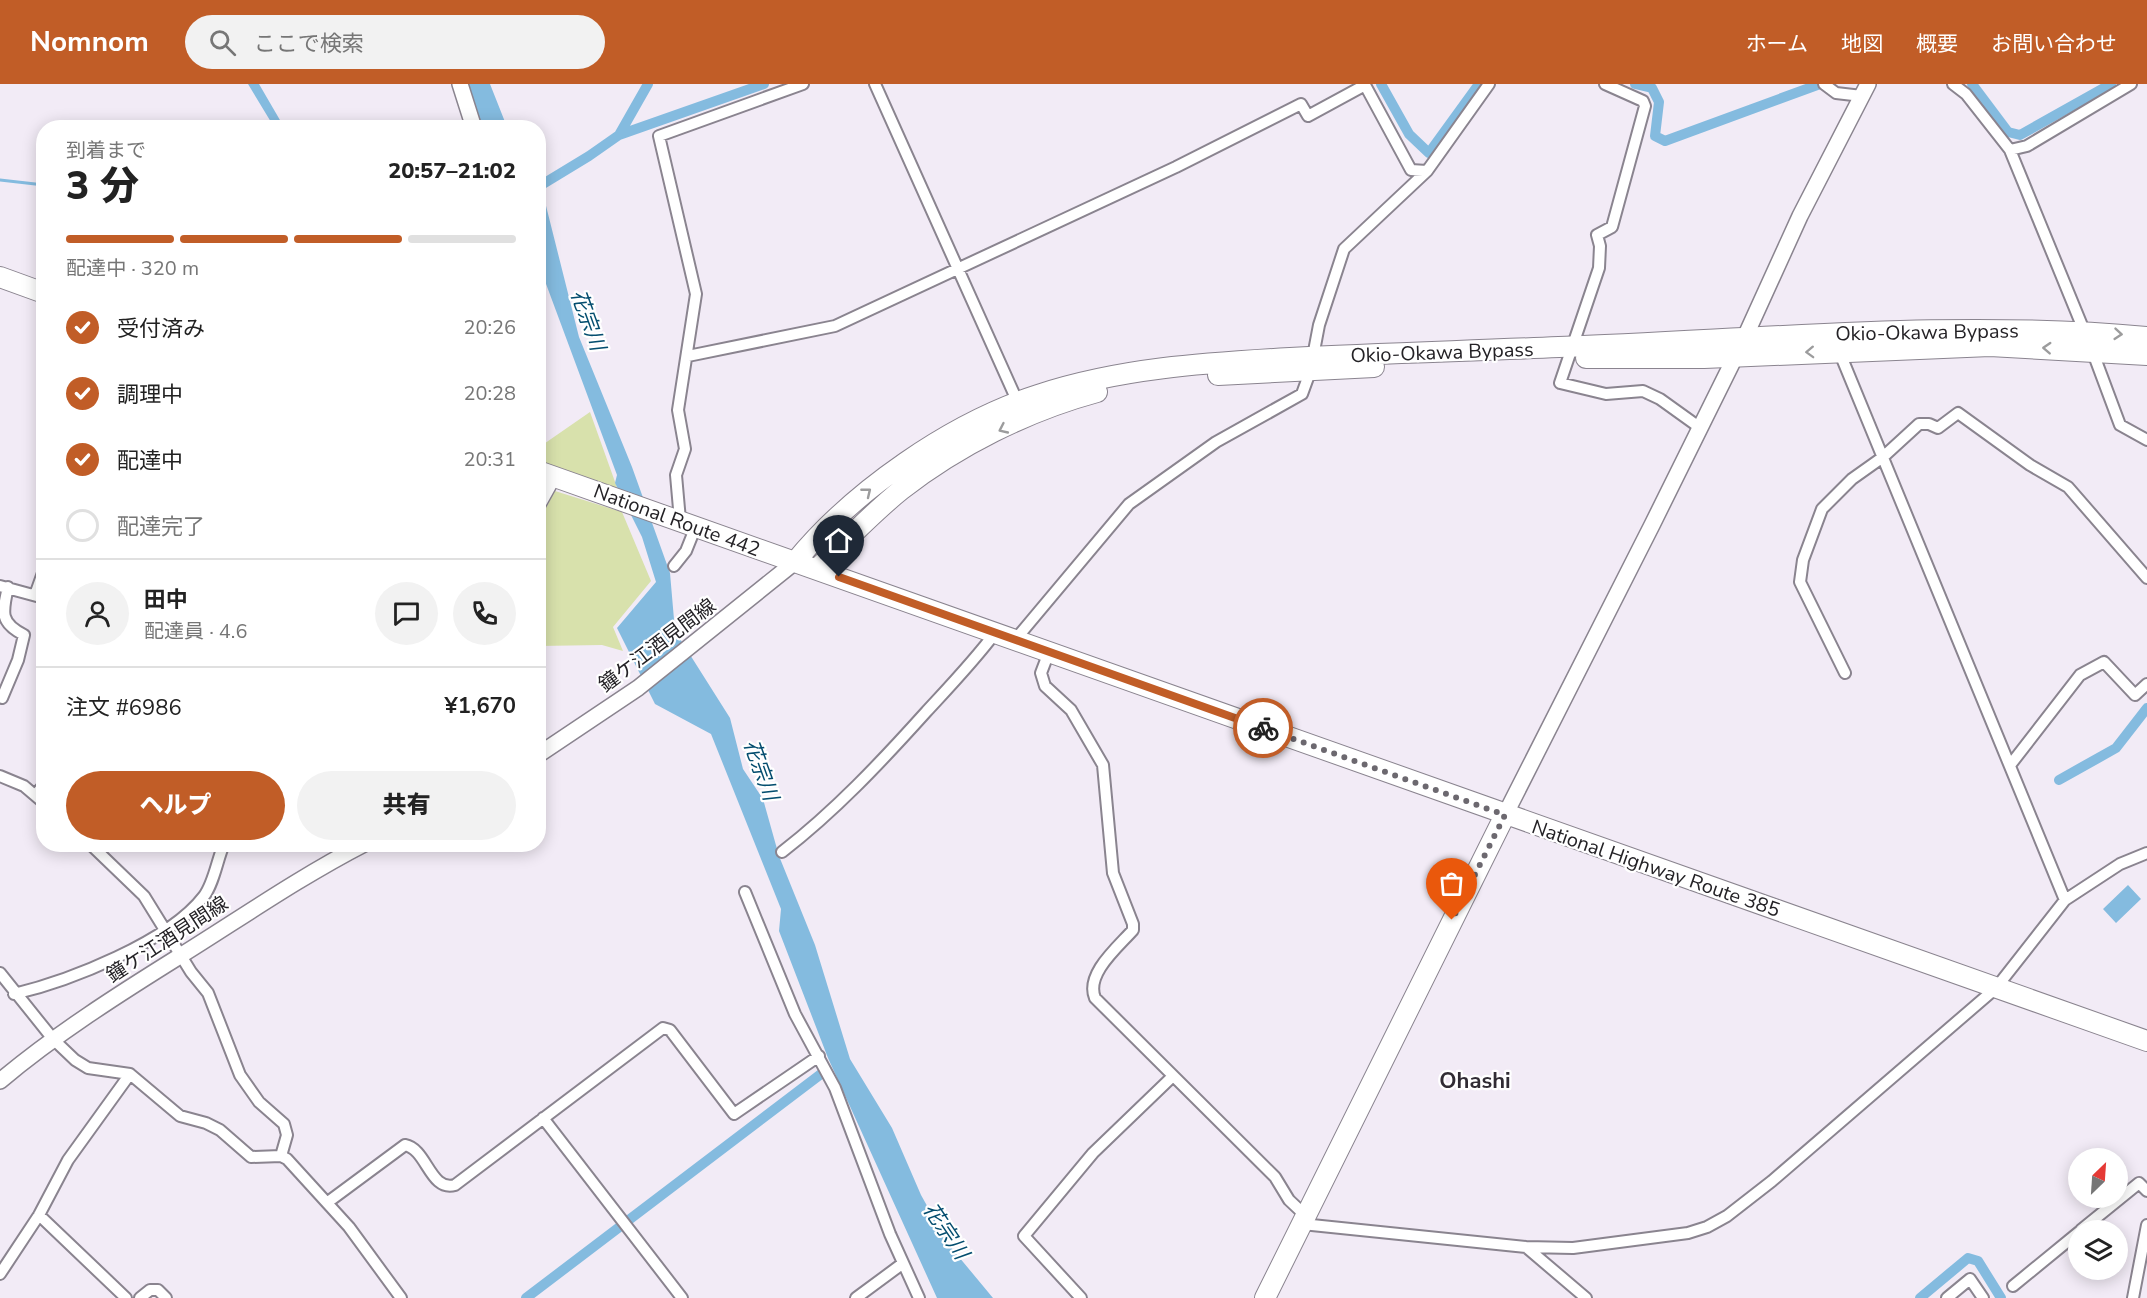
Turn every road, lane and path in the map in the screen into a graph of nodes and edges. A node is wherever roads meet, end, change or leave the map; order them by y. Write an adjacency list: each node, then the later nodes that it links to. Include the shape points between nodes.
1 (460, 84): 10 (main road)
2 (803, 84): 24 (street, via 659,136 696,294)
3 (875, 84): 13 (street)
4 (1490, 84): 12 (street)
5 (1605, 84): 22 (street, via 1646,106 1612,227 1597,235 1601,260)
6 (1953, 84): 11 (street, via 1966,94)
7 (2131, 84): 11 (street, via 2027,146)
8 (1827, 86): 9 (street, via 1836,93)
9 (1867, 87): 17 (main road, via 1800,216)
10 (471, 120)
11 (2010, 150): 16 (street)
12 (1427, 171): 13 (street, via 1411,170 1402,158 1365,85 1308,117 1301,104); 26 (street, via 1344,249 1319,325)
13 (957, 270): 24 (street, via 835,326); 27 (street)
14 (0, 277): 15 (highway)
15 (36, 290)
16 (2084, 331): 17 (highway, Okio-Okawa Bypass, via 1950,328); 18 (highway, Okio-Okawa Bypass, one-way to 18); 21 (street)
17 (1745, 337): 19 (highway, Okio-Okawa Bypass); 25 (main road)
18 (2147, 337)
19 (1705, 349): 22 (highway, Okio-Okawa Bypass); 25 (highway, Okio-Okawa Bypass)
20 (1839, 351): 21 (highway, Okio-Okawa Bypass, one-way to 20, via 1990,346); 25 (highway, Okio-Okawa Bypass, one-way to 25); 30 (street)
21 (2092, 351): 23 (highway, Okio-Okawa Bypass); 29 (street, via 2120,425)
22 (1571, 352): 26 (highway, Okio-Okawa Bypass); 28 (street, via 1560,383 1606,394 1643,391)
23 (2147, 355)
24 (688, 356): 32 (street, via 678,410 685,449 676,475)
25 (1735, 356): 28 (main road)
26 (1311, 365): 27 (highway, Okio-Okawa Bypass, via 1203,363 1127,372); 40 (street, via 1302,394 1216,442 1130,504)
27 (1022, 410): 33 (highway, Okio-Okawa Bypass, one-way to 27, via 813,541 888,475 945,439); 35 (highway, Okio-Okawa Bypass, one-way to 35, via 899,492)
28 (1699, 427): 49 (main road)
29 (2147, 441)
30 (1883, 457): 36 (street, via 1919,424 1938,428 1958,413 2068,487); 42 (street, via 1852,479 1822,509 1800,574 1800,582); 46 (street)
31 (546, 474): 32 (highway, National Route 442)
32 (688, 523): 33 (highway, National Route 442); 34 (street, via 686,551)
33 (786, 559): 35 (highway, National Route 442); 45 (main road, 鐘ケ江酒見間線, via 695,645)
34 (674, 566)
35 (817, 569): 39 (highway, National Route 442)
36 (2147, 578)
37 (4, 587): 38 (street); 44 (street, via 7,625 24,635)
38 (36, 595)
39 (995, 633): 40 (highway, National Route 442); 53 (street, via 891,750 812,829)
40 (1015, 640): 41 (highway, National Route 442)
41 (1049, 652): 49 (highway, National Highway Route 385); 66 (street, via 1041,673 1045,686 1071,710 1103,765 1113,873 1133,924 1097,974 1092,990 1095,998)
42 (1845, 674)
43 (2147, 684): 46 (street, via 2135,695 2104,663 2080,675)
44 (2, 698)
45 (546, 749)
46 (2011, 764): 56 (street)
47 (0, 776): 48 (street)
48 (36, 797)
49 (1505, 815): 60 (highway, National Highway Route 385); 73 (highway)
50 (99, 852): 57 (street, via 134,884)
51 (221, 852): 57 (street, via 206,894)
52 (350, 852): 58 (main road, 鐘ケ江酒見間線, via 249,910)
53 (782, 852)
54 (2147, 853): 56 (street, via 2110,870)
55 (744, 892): 64 (street, via 795,1014)
56 (2065, 900): 60 (street)
57 (166, 928): 58 (street); 61 (street, via 104,963 48,986)
58 (180, 956): 62 (main road, 鐘ケ江酒見間線); 69 (street, via 211,999 240,1075 260,1102 284,1124 287,1136)
59 (0, 973): 61 (street)
60 (1996, 988): 63 (highway, National Highway Route 385); 77 (street, via 1727,1216 1688,1233 1573,1248)
61 (14, 994): 62 (street)
62 (53, 1040): 65 (street, via 88,1068); 67 (main road, 鐘ケ江酒見間線)
63 (2147, 1041)
64 (819, 1056): 68 (street, via 734,1114 675,1036 663,1028); 78 (street, via 835,1088)
65 (130, 1074): 69 (street, via 180,1116 220,1130 251,1157); 72 (street, via 68,1160)
66 (1173, 1076): 73 (street, via 1275,1177); 88 (street, via 1093,1153 1024,1236)
67 (0, 1081)
68 (543, 1118): 71 (street, via 455,1185 441,1184 416,1150 405,1145); 85 (street)
69 (281, 1156): 71 (street)
70 (2147, 1191): 74 (street, via 2139,1183)
71 (328, 1202): 84 (street, via 379,1264)
72 (39, 1215): 79 (street); 81 (street)
73 (1304, 1220): 77 (street); 89 (highway)
74 (2094, 1220)
75 (2147, 1225): 93 (street)
76 (2068, 1241): 80 (street)
77 (1526, 1247): 90 (street)
78 (902, 1264): 86 (street); 87 (street)
79 (0, 1274)
80 (2013, 1286)
81 (126, 1298)
82 (140, 1298): 83 (street, via 150,1290 158,1290)
83 (166, 1298)
84 (401, 1298)
85 (682, 1298)
86 (856, 1298)
87 (919, 1298)
88 (1081, 1298)
89 (1265, 1298)
90 (1586, 1298)
91 (1947, 1298): 92 (street, via 1970,1279)
92 (1983, 1298)
93 (2133, 1298)

